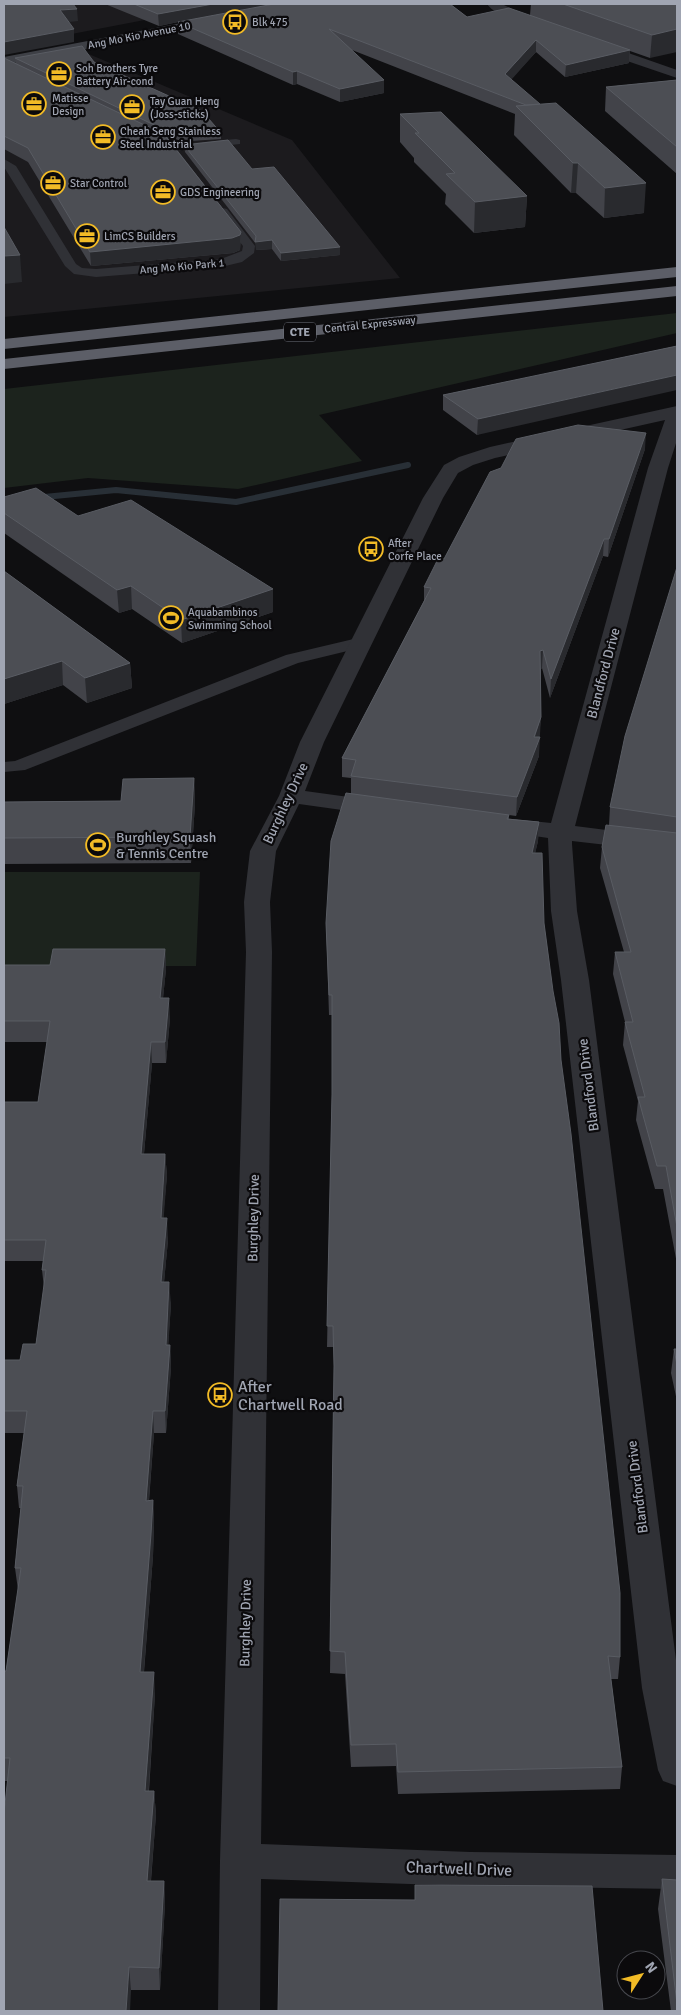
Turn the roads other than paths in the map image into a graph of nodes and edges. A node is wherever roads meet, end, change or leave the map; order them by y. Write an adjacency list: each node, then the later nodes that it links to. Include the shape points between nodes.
1 (493, 4): 2 (street, via 516,17)
2 (550, 29)
3 (584, 41): 6 (street)
4 (4, 51): 5 (main road, Ang Mo Kio Avenue 10, via 224,15)
5 (7, 65)
6 (677, 74)
7 (236, 142): 9 (lane, via 168,144)
8 (4, 162): 10 (lane, Ang Mo Kio Park 1, via 12,168 70,266 79,271 96,273 238,259 248,253 249,246)
9 (185, 163)
10 (214, 201)
11 (677, 272): 13 (highway, Central Expressway / CTE)
12 (677, 291): 14 (highway, Central Expressway / CTE)
13 (4, 344)
14 (4, 364)
15 (677, 413): 16 (street, Burghley Drive, via 490,453 451,470 433,498); 21 (street, Blandford Drive, via 658,468)
16 (362, 642): 17 (lane, via 292,659 18,766); 18 (street, Burghley Drive, via 312,742)
17 (4, 767)
18 (291, 796): 19 (street); 24 (street, Burghley Drive, via 263,851 258,902)
19 (404, 812)
20 (481, 822): 21 (street)
21 (561, 833): 22 (street); 23 (street, Blandford Drive, via 564,911 661,1688)
22 (677, 846)
23 (677, 1770)
24 (240, 1860): 25 (street, Chartwell Drive, via 470,1869); 26 (street, Burghley Drive)
25 (677, 1872)
26 (239, 2011)

